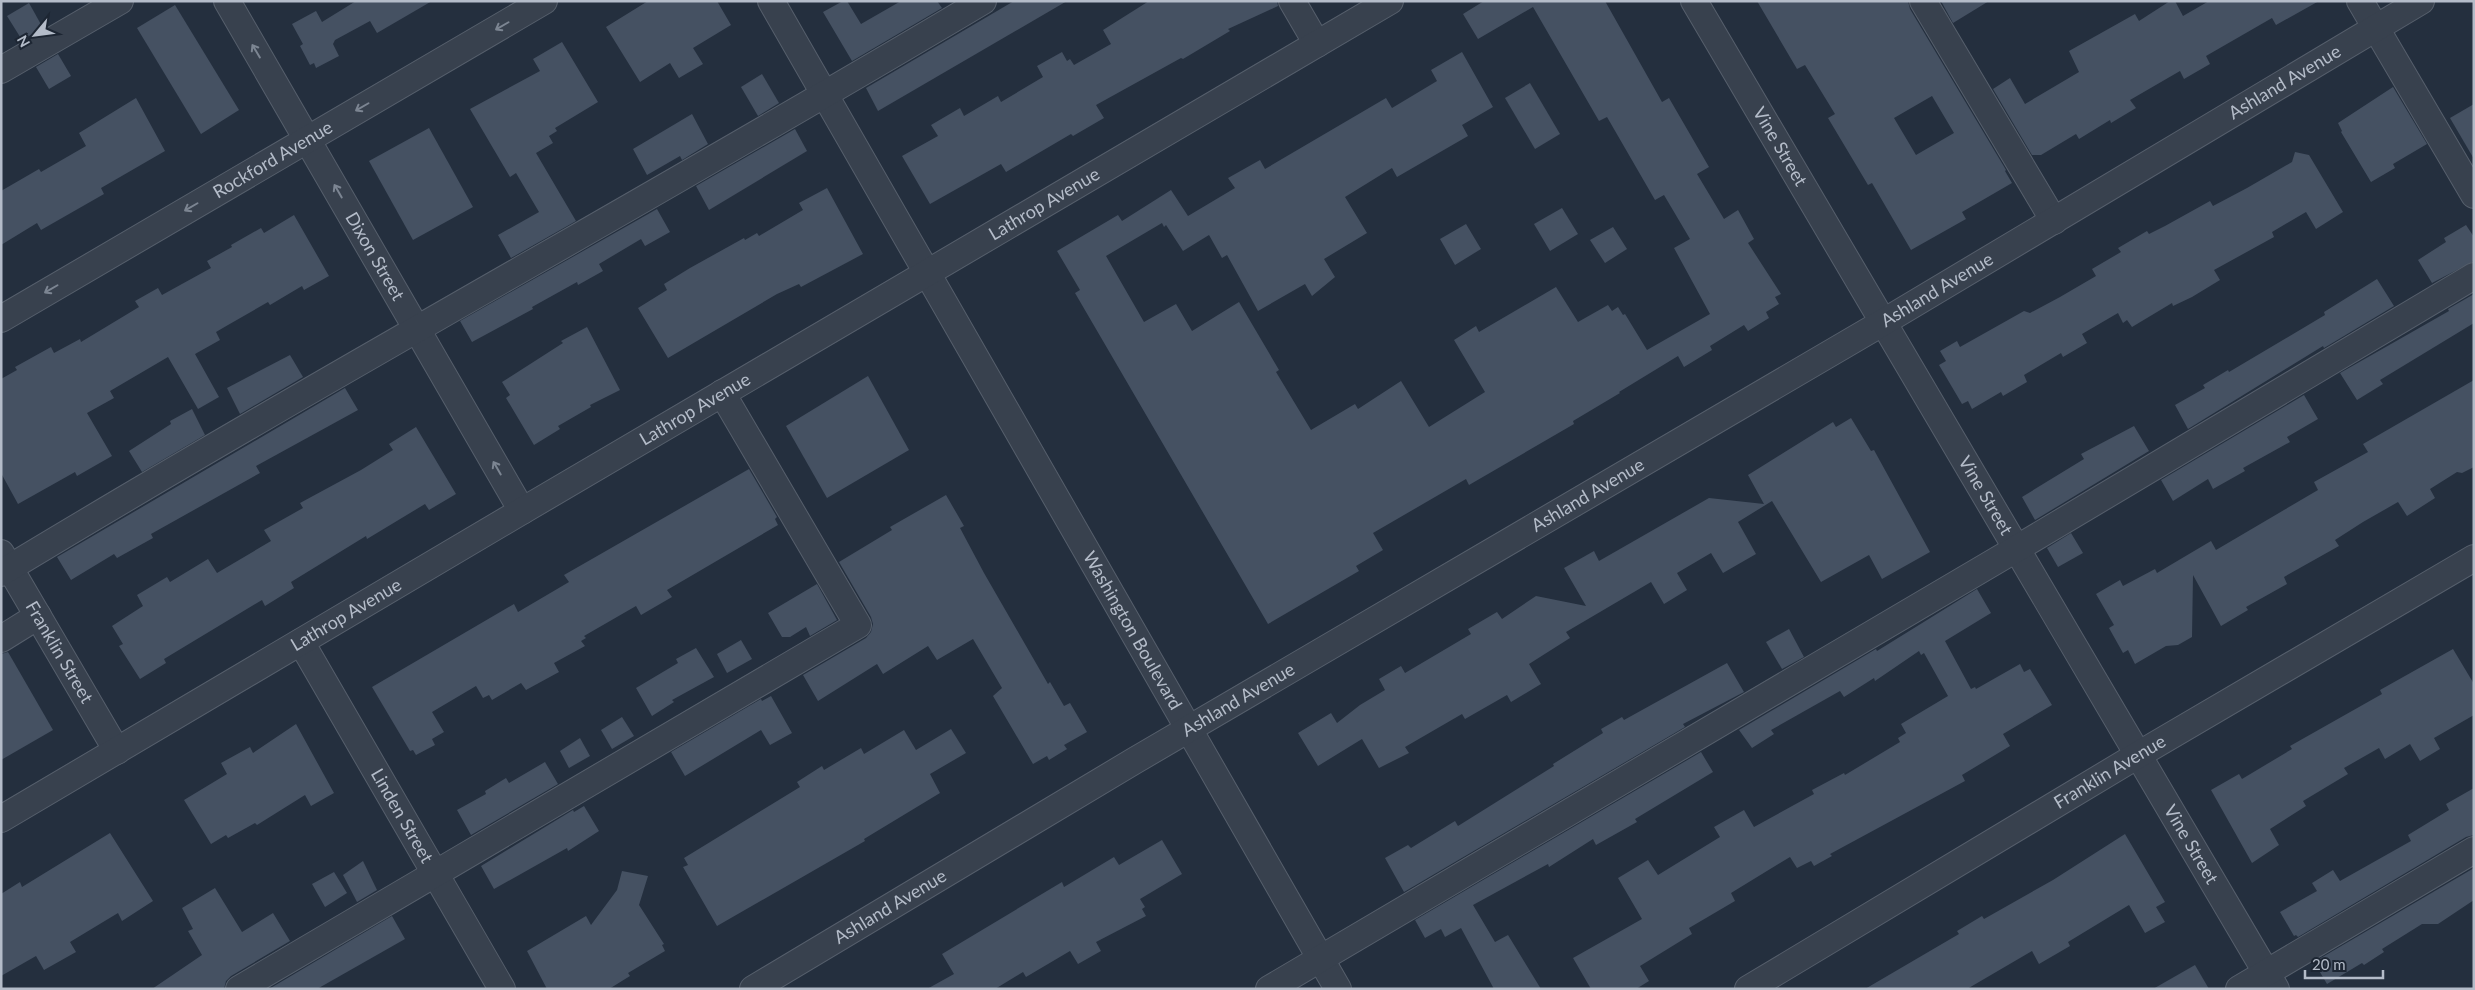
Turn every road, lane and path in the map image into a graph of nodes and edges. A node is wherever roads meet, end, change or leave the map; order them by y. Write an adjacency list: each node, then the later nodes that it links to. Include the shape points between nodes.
1 (120, 1): 14 (street)
2 (227, 1): 16 (street, Dixon Street, one-way to 2)
3 (544, 1): 16 (street, Rockford Avenue, one-way to 16)
4 (771, 1): 15 (street, Washington Boulevard)
5 (983, 1): 15 (street)
6 (1292, 1): 13 (street)
7 (1390, 1): 13 (street, Lathrop Avenue)
8 (1694, 1): 22 (street, Vine Street)
9 (1923, 1): 18 (street)
10 (2360, 1): 12 (street)
11 (2421, 1): 12 (street, Ashland Avenue)
12 (2376, 28): 17 (street); 18 (street, Ashland Avenue)
13 (1318, 44): 19 (street, Lathrop Avenue)
14 (1, 70)
15 (825, 96): 19 (street, Washington Boulevard); 23 (street)
16 (308, 139): 21 (street, Rockford Avenue, one-way to 21); 23 (street, Dixon Street, one-way to 16)
17 (2474, 195)
18 (2054, 221): 22 (street, Ashland Avenue)
19 (926, 274): 24 (street, Lathrop Avenue); 32 (street, Washington Boulevard)
20 (2474, 276): 26 (street)
21 (1, 318)
22 (1882, 323): 26 (street, Vine Street); 32 (street, Ashland Avenue)
23 (417, 329): 25 (street, Dixon Street, one-way to 23); 28 (street)
24 (722, 393): 25 (street, Lathrop Avenue); 37 (street, via 858,625)
25 (522, 511): 31 (street, Lathrop Avenue)
26 (2016, 549): 34 (street, Vine Street); 38 (street)
27 (2474, 558): 34 (street, Franklin Avenue)
28 (4, 565): 29 (street, Franklin Street)
29 (38, 616): 30 (street); 33 (street, Franklin Street)
30 (1, 639)
31 (301, 642): 33 (street, Lathrop Avenue); 37 (street, Linden Street)
32 (1189, 729): 38 (street, Washington Boulevard); 42 (street, Ashland Avenue)
33 (117, 751): 35 (street, Lathrop Avenue)
34 (2138, 755): 39 (street, Vine Street); 45 (street, Franklin Avenue)
35 (1, 819)
36 (2474, 850): 39 (street)
37 (436, 872): 40 (street); 41 (street, Linden Street)
38 (1321, 958): 43 (street); 44 (street, Washington Boulevard)
39 (2272, 981): 46 (street)
40 (239, 989)
41 (502, 989)
42 (753, 989)
43 (1269, 989)
44 (1338, 989)
45 (1748, 989)
46 (2239, 989)

